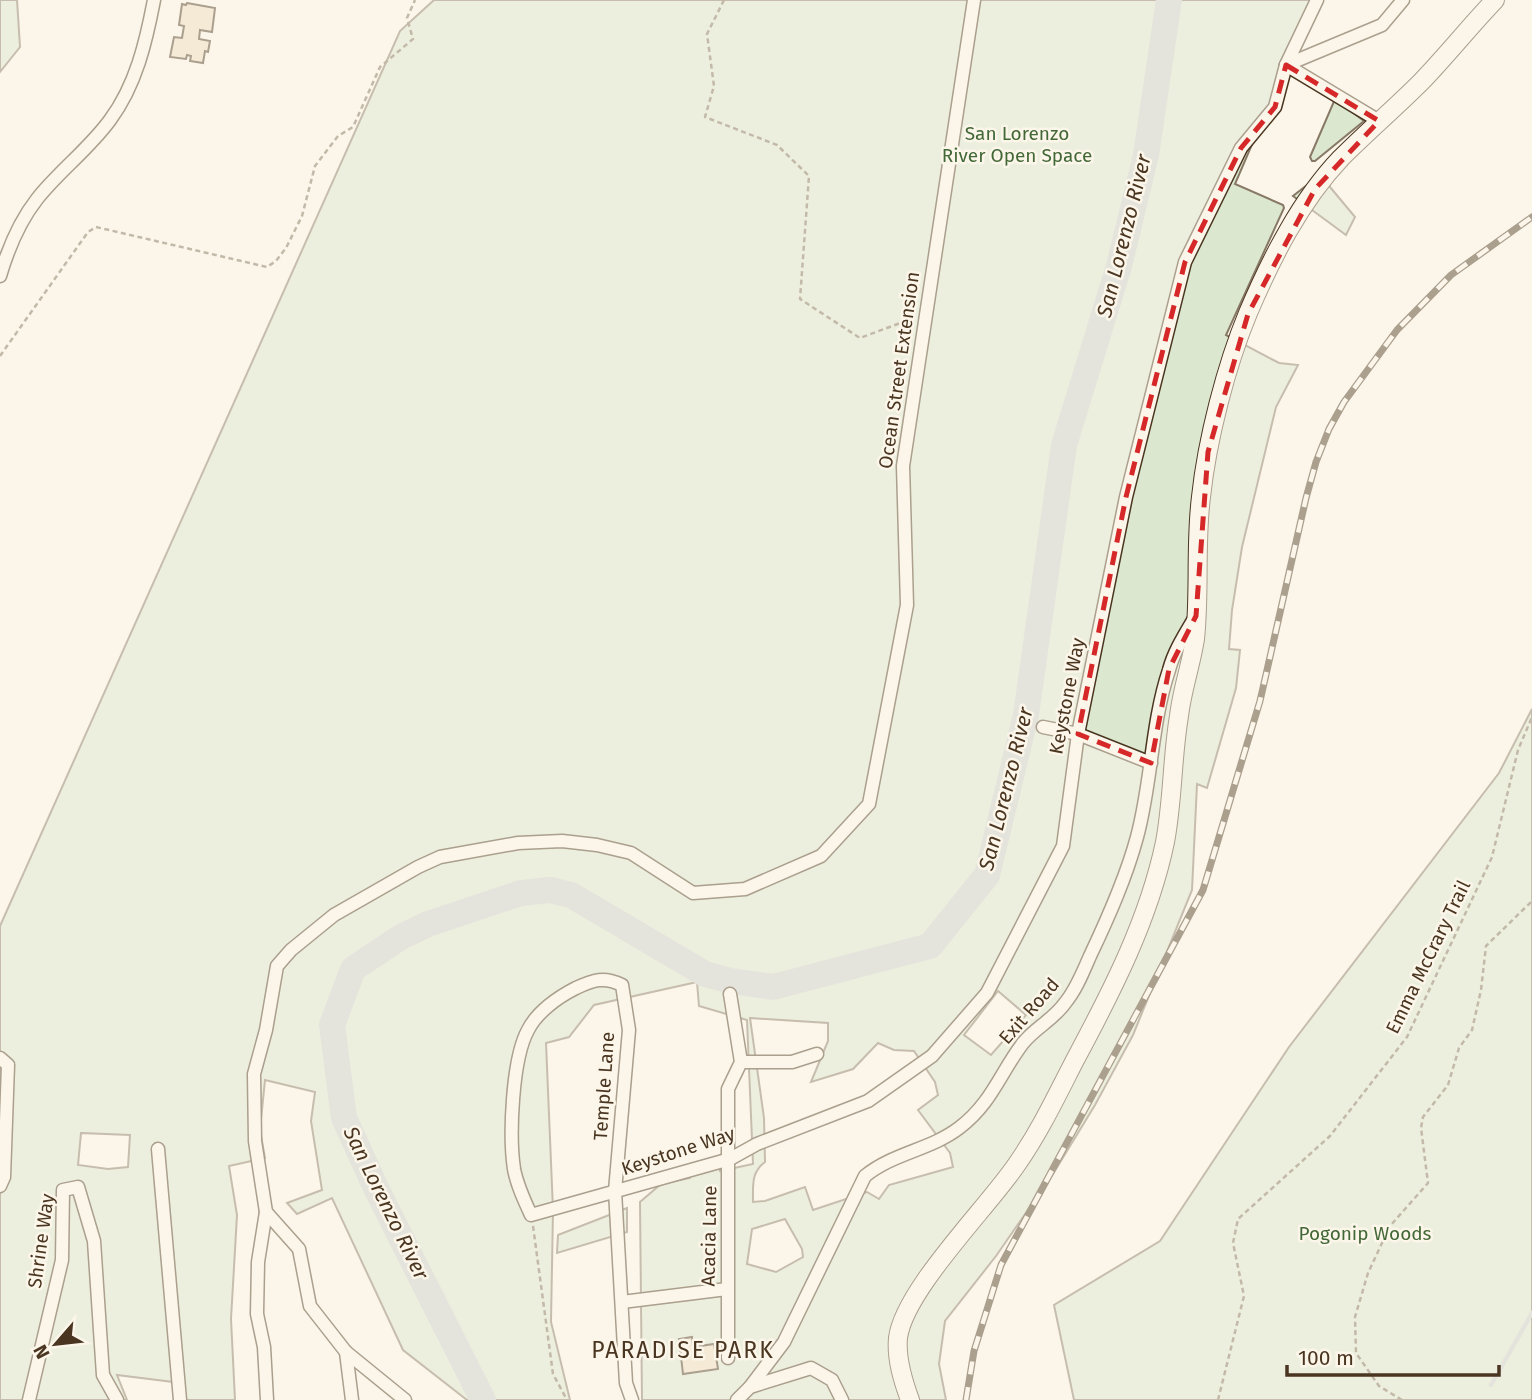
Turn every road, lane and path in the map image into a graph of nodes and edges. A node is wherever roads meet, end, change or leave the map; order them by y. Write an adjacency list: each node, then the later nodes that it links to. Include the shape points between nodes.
1 (154, 0): 10 (street, via 141,57 123,100 37,200 16,232)
2 (415, 0): 12 (path, via 407,18 413,39 380,67 354,127 338,135 316,166 302,216 276,261 267,267 96,228 88,232)
3 (724, 0): 11 (path, via 707,34 714,86 705,117 777,145 809,176 800,299 860,338)
4 (974, 0): 11 (street, Ocean Street Extension)
5 (1317, 0): 8 (street, Keystone Way)
6 (1403, 0): 8 (street, via 1382,25)
7 (1495, 0): 9 (main road, via 1427,76)
8 (1286, 65): 9 (street); 16 (street, Keystone Way, via 1275,107 1241,148 1185,262 1126,498)
9 (1379, 121): 13 (main road, via 1315,189 1269,267 1231,360 1201,497)
10 (0, 276)
11 (926, 313): 27 (street, Ocean Street Extension, via 903,466 907,605 870,804 821,856 745,889 693,892 631,853 597,845 518,843 440,857 334,915 277,966 254,1074 255,1141)
12 (0, 356)
13 (1196, 615): 17 (street, Exit Road, via 1169,669); 44 (main road, via 1173,752 1165,839 1146,908 1111,991 1019,1162 931,1273 906,1314 898,1337 899,1360)
14 (1532, 717): 45 (path, Emma McCrary Trail, via 1518,750 1492,857 1407,1037 1330,1136 1238,1219 1233,1243 1244,1296)
15 (1043, 727): 16 (street)
16 (1078, 734): 17 (street); 24 (street, Keystone Way, via 1063,846 987,993 932,1056 868,1101)
17 (1151, 763): 33 (street, Exit Road, via 1125,874 1067,1002 1024,1042 980,1109 961,1127 865,1176 784,1342)
18 (1532, 901): 46 (path, via 1486,946 1472,1030 1459,1048 1448,1085 1423,1117 1428,1183 1390,1226 1358,1302 1356,1353 1379,1387)
19 (730, 994): 22 (street)
20 (817, 1054): 22 (street, via 792,1062)
21 (0, 1058): 25 (street, via 8,1065)
22 (741, 1062): 24 (street, Acacia Lane, via 728,1089)
23 (158, 1149): 36 (street)
24 (730, 1159): 26 (street, Keystone Way); 29 (street, Acacia Lane)
25 (0, 1186)
26 (615, 1191): 28 (street, Keystone Way); 28 (street, Temple Lane, via 629,1030 622,985 596,979 563,995 541,1013 528,1029 518,1056 514,1171); 30 (street, Keystone Way)
27 (266, 1213): 31 (street, via 299,1249 310,1306); 37 (street, via 258,1262 257,1314)
28 (531, 1215): 40 (path, via 553,1374)
29 (727, 1289): 30 (street); 32 (street, Acacia Lane)
30 (622, 1301): 41 (street, Keystone Way, via 626,1383)
31 (346, 1352): 38 (street); 39 (street)
32 (728, 1358)
33 (750, 1387): 42 (street, Exit Road); 43 (street, via 811,1368 832,1380)
34 (29, 1400): 35 (street, Shrine Way, via 62,1261 63,1190 78,1187 94,1241 103,1375)
35 (117, 1400)
36 (180, 1400)
37 (267, 1400)
38 (352, 1400)
39 (405, 1400)
40 (567, 1400)
41 (632, 1400)
42 (737, 1400)
43 (842, 1400)
44 (910, 1400)
45 (1218, 1400)
46 (1402, 1400)

